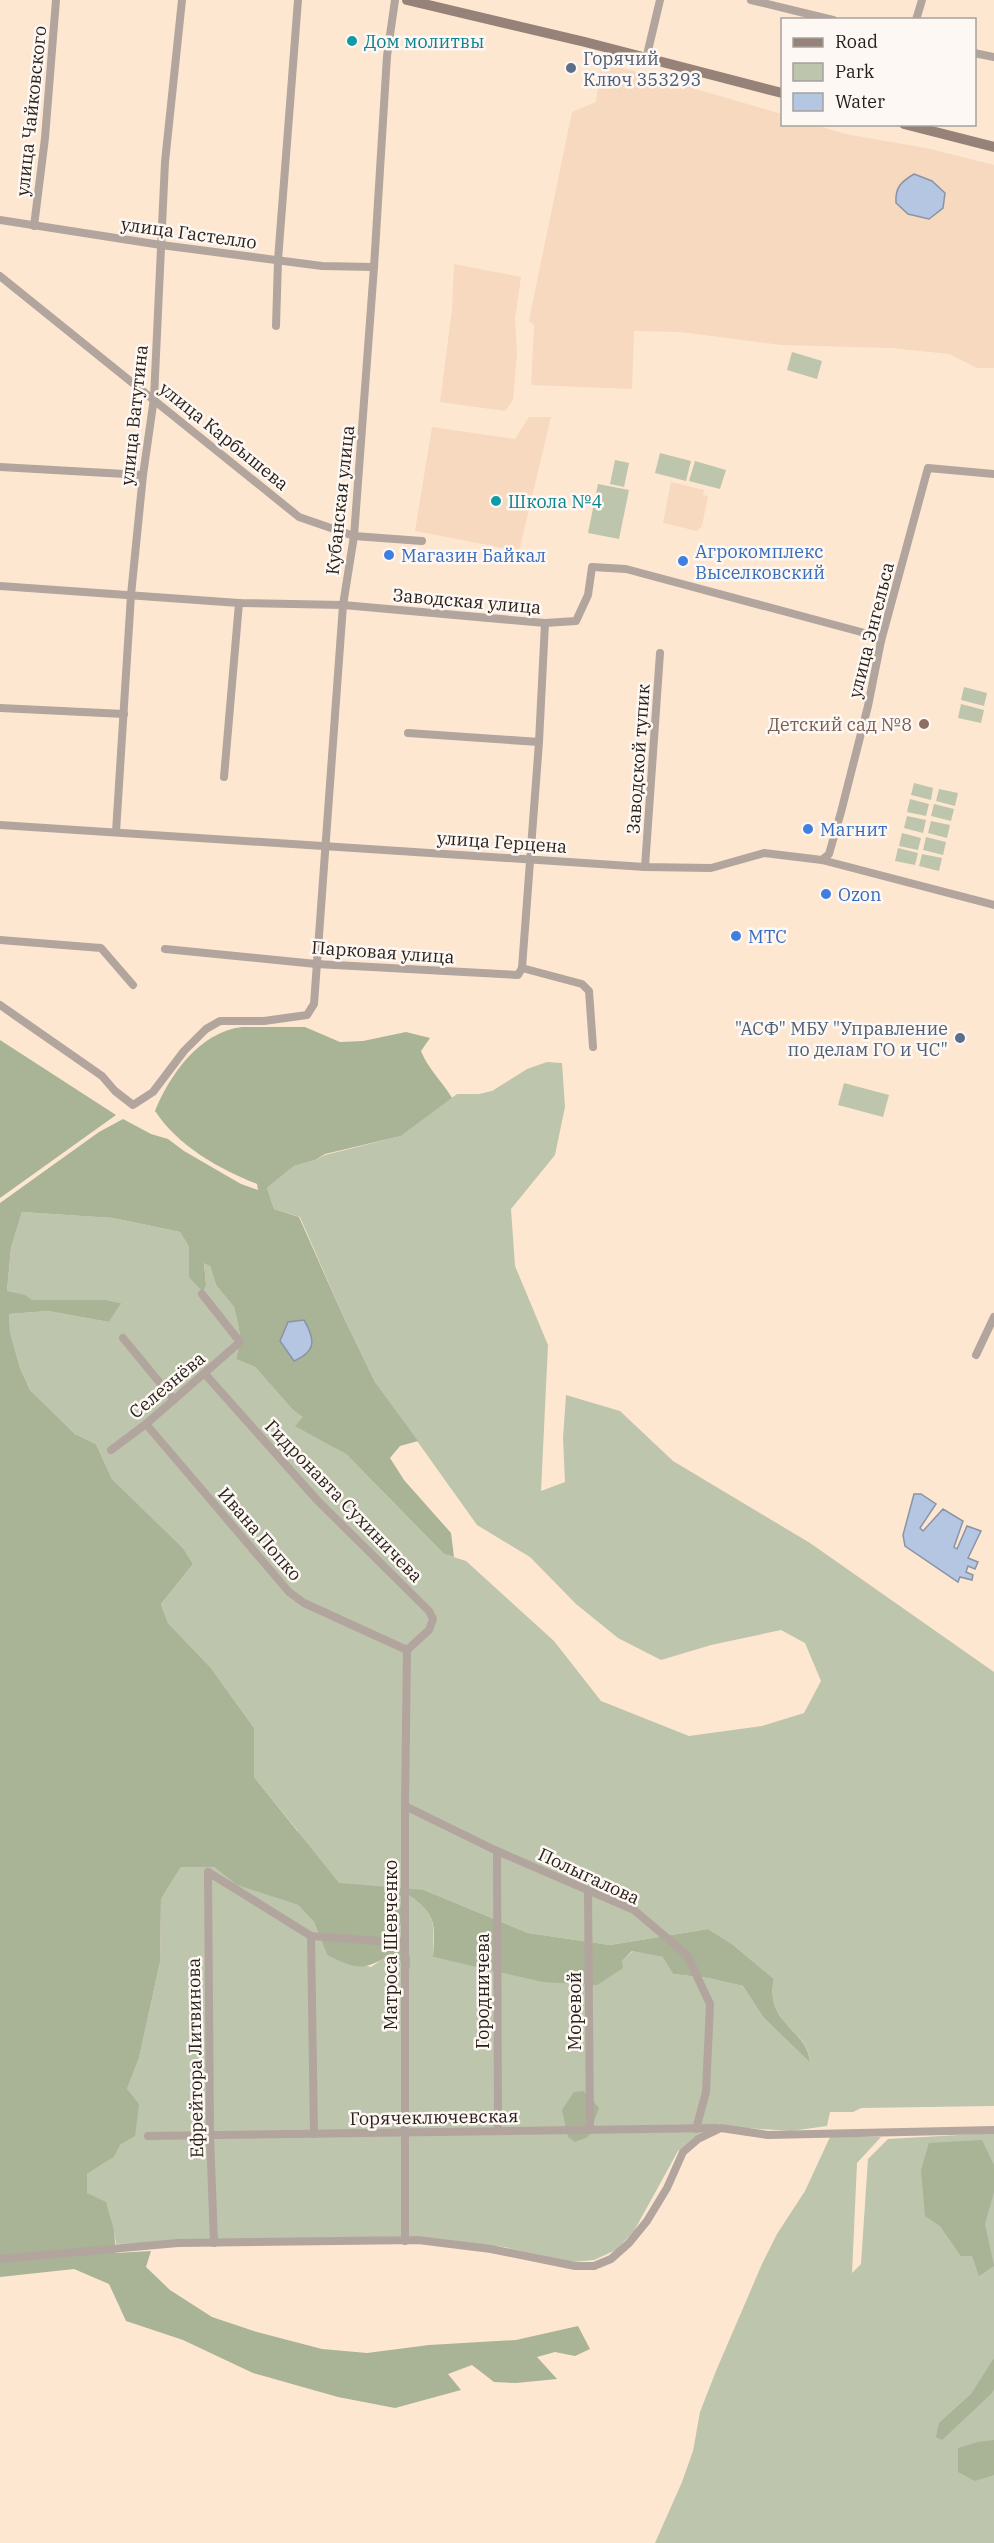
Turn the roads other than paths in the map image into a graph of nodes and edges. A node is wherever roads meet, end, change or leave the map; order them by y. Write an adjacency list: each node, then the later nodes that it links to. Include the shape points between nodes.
1 (56, 0): 18 (street, улица Чайковского)
2 (182, 0): 19 (street, улица Ватутина, via 165,162)
3 (298, 0): 20 (street)
4 (394, 0): 21 (street, Кубанская улица)
5 (407, 0): 13 (main road)
6 (660, 0): 13 (street)
7 (751, 0): 9 (street)
8 (922, 0): 10 (street)
9 (824, 18)
10 (917, 18)
11 (976, 53): 12 (street)
12 (994, 57)
13 (646, 59): 14 (main road)
14 (781, 93)
15 (912, 126): 16 (main road)
16 (994, 147)
17 (0, 220): 18 (street, улица Гастелло)
18 (34, 226): 19 (street, улица Гастелло)
19 (161, 245): 20 (street, улица Гастелло); 24 (street, улица Ватутина)
20 (278, 260): 21 (street, улица Гастелло); 23 (street)
21 (374, 267): 28 (street, Кубанская улица)
22 (0, 276): 24 (street, улица Карбышева)
23 (276, 326)
24 (154, 398): 27 (street, улица Ватутина); 28 (street, улица Карбышева, via 299,517)
25 (0, 466): 27 (street)
26 (994, 474): 35 (street, улица Энгельса, via 928,468)
27 (143, 475): 31 (street, улица Ватутина)
28 (354, 536): 29 (street); 33 (street, Кубанская улица)
29 (422, 541)
30 (0, 586): 31 (street, Заводская улица)
31 (131, 595): 32 (street, Заводская улица); 38 (street, улица Ватутина)
32 (239, 603): 33 (street, Заводская улица); 41 (street)
33 (343, 605): 34 (street, Заводская улица); 44 (street, Кубанская улица)
34 (545, 623): 35 (street, Заводская улица, via 576,621 588,595 592,567 598,567 627,569 861,632); 40 (street)
35 (881, 641): 46 (street, улица Энгельса, via 841,812 829,854)
36 (660, 653): 47 (street, Заводской тупик)
37 (0, 708): 38 (street)
38 (124, 714): 43 (street, улица Ватутина)
39 (408, 733): 40 (street)
40 (539, 742): 45 (street)
41 (224, 777)
42 (0, 825): 43 (street, улица Герцена)
43 (116, 832): 44 (street, улица Герцена)
44 (325, 846): 45 (street, улица Герцена); 51 (street, Кубанская улица)
45 (530, 858): 47 (street, улица Герцена); 52 (street)
46 (822, 860): 47 (street, улица Герцена, via 764,853 711,868); 48 (street, улица Герцена)
47 (645, 867)
48 (994, 905)
49 (0, 940): 53 (street, via 101,948)
50 (165, 949): 51 (street, Парковая улица)
51 (316, 964): 52 (street, Парковая улица, via 518,975); 54 (street, Кубанская улица, via 314,1004 307,1015 264,1021 220,1021 184,1051 153,1092 133,1105 102,1076)
52 (522, 968): 55 (street, Парковая улица, via 582,984 589,991)
53 (133, 985)
54 (0, 1005)
55 (593, 1047)
56 (202, 1294): 61 (street, Селезнёва, via 240,1342)
57 (994, 1317): 58 (street)
58 (991, 1331): 60 (street)
59 (123, 1338): 62 (street)
60 (976, 1355)
61 (205, 1374): 62 (street, Селезнёва); 65 (street, Гидронавта Сухиничева, via 317,1500 429,1611 433,1619 429,1630)
62 (174, 1400): 63 (street, Селезнёва)
63 (146, 1424): 64 (street, Селезнёва); 65 (street, Ивана Попко, via 289,1592 304,1603)
64 (111, 1450)
65 (407, 1650): 66 (street, Матроса Шевченко)
66 (405, 1806): 67 (street, Полыгалова); 70 (street, Матроса Шевченко)
67 (497, 1851): 68 (street, Полыгалова); 75 (street, Городничева)
68 (588, 1891): 72 (street, Полыгалова, via 634,1910 687,1955 710,2004 706,2092); 73 (street, Моревой)
69 (311, 1936): 70 (street); 77 (street); 78 (street, Ефрейтора Литвинова, via 208,1872)
70 (405, 1943): 76 (street, Матроса Шевченко)
71 (721, 2128): 72 (street, Горячеключевская); 74 (street, Горячеключевская, via 768,2135); 80 (street, via 683,2152 647,2221 611,2259 594,2266 575,2266 491,2249)
72 (696, 2129): 73 (street, Горячеключевская)
73 (590, 2130): 75 (street, Горячеключевская)
74 (994, 2130)
75 (498, 2131): 76 (street, Горячеключевская)
76 (405, 2133): 77 (street, Горячеключевская); 80 (street, Матроса Шевченко)
77 (314, 2134): 78 (street, Горячеключевская)
78 (210, 2135): 79 (street, Горячеключевская); 81 (street, Ефрейтора Литвинова)
79 (148, 2136)
80 (405, 2241): 81 (street)
81 (214, 2243): 82 (street)
82 (0, 2259)

